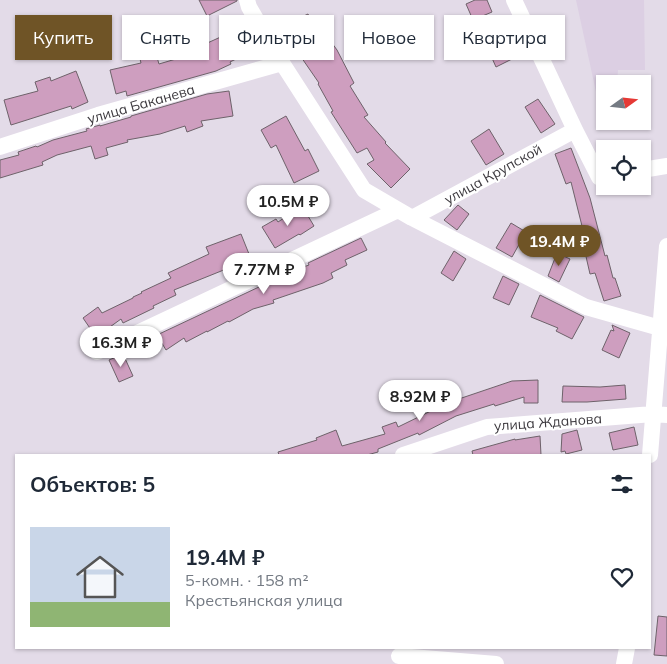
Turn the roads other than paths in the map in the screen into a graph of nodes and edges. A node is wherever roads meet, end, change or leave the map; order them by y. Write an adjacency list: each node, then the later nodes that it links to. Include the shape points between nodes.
1 (247, 0): 3 (street)
2 (514, 0): 4 (street)
3 (282, 63): 5 (street, улица Баканева, via 98,115); 9 (street, via 364,190)
4 (575, 130): 8 (street); 9 (street, улица Крупской)
5 (0, 148)
6 (667, 166): 7 (street)
7 (651, 169)
8 (596, 171)
9 (405, 214): 11 (street, via 586,308); 12 (street, улица Крупской)
10 (667, 246): 11 (street)
11 (660, 328): 13 (street)
12 (97, 352)
13 (660, 414): 14 (street, улица Жданова, via 487,427); 15 (street)
14 (406, 454)
15 (650, 454)
16 (627, 649): 19 (street)
17 (399, 656): 18 (street)
18 (496, 664)
19 (624, 664)

